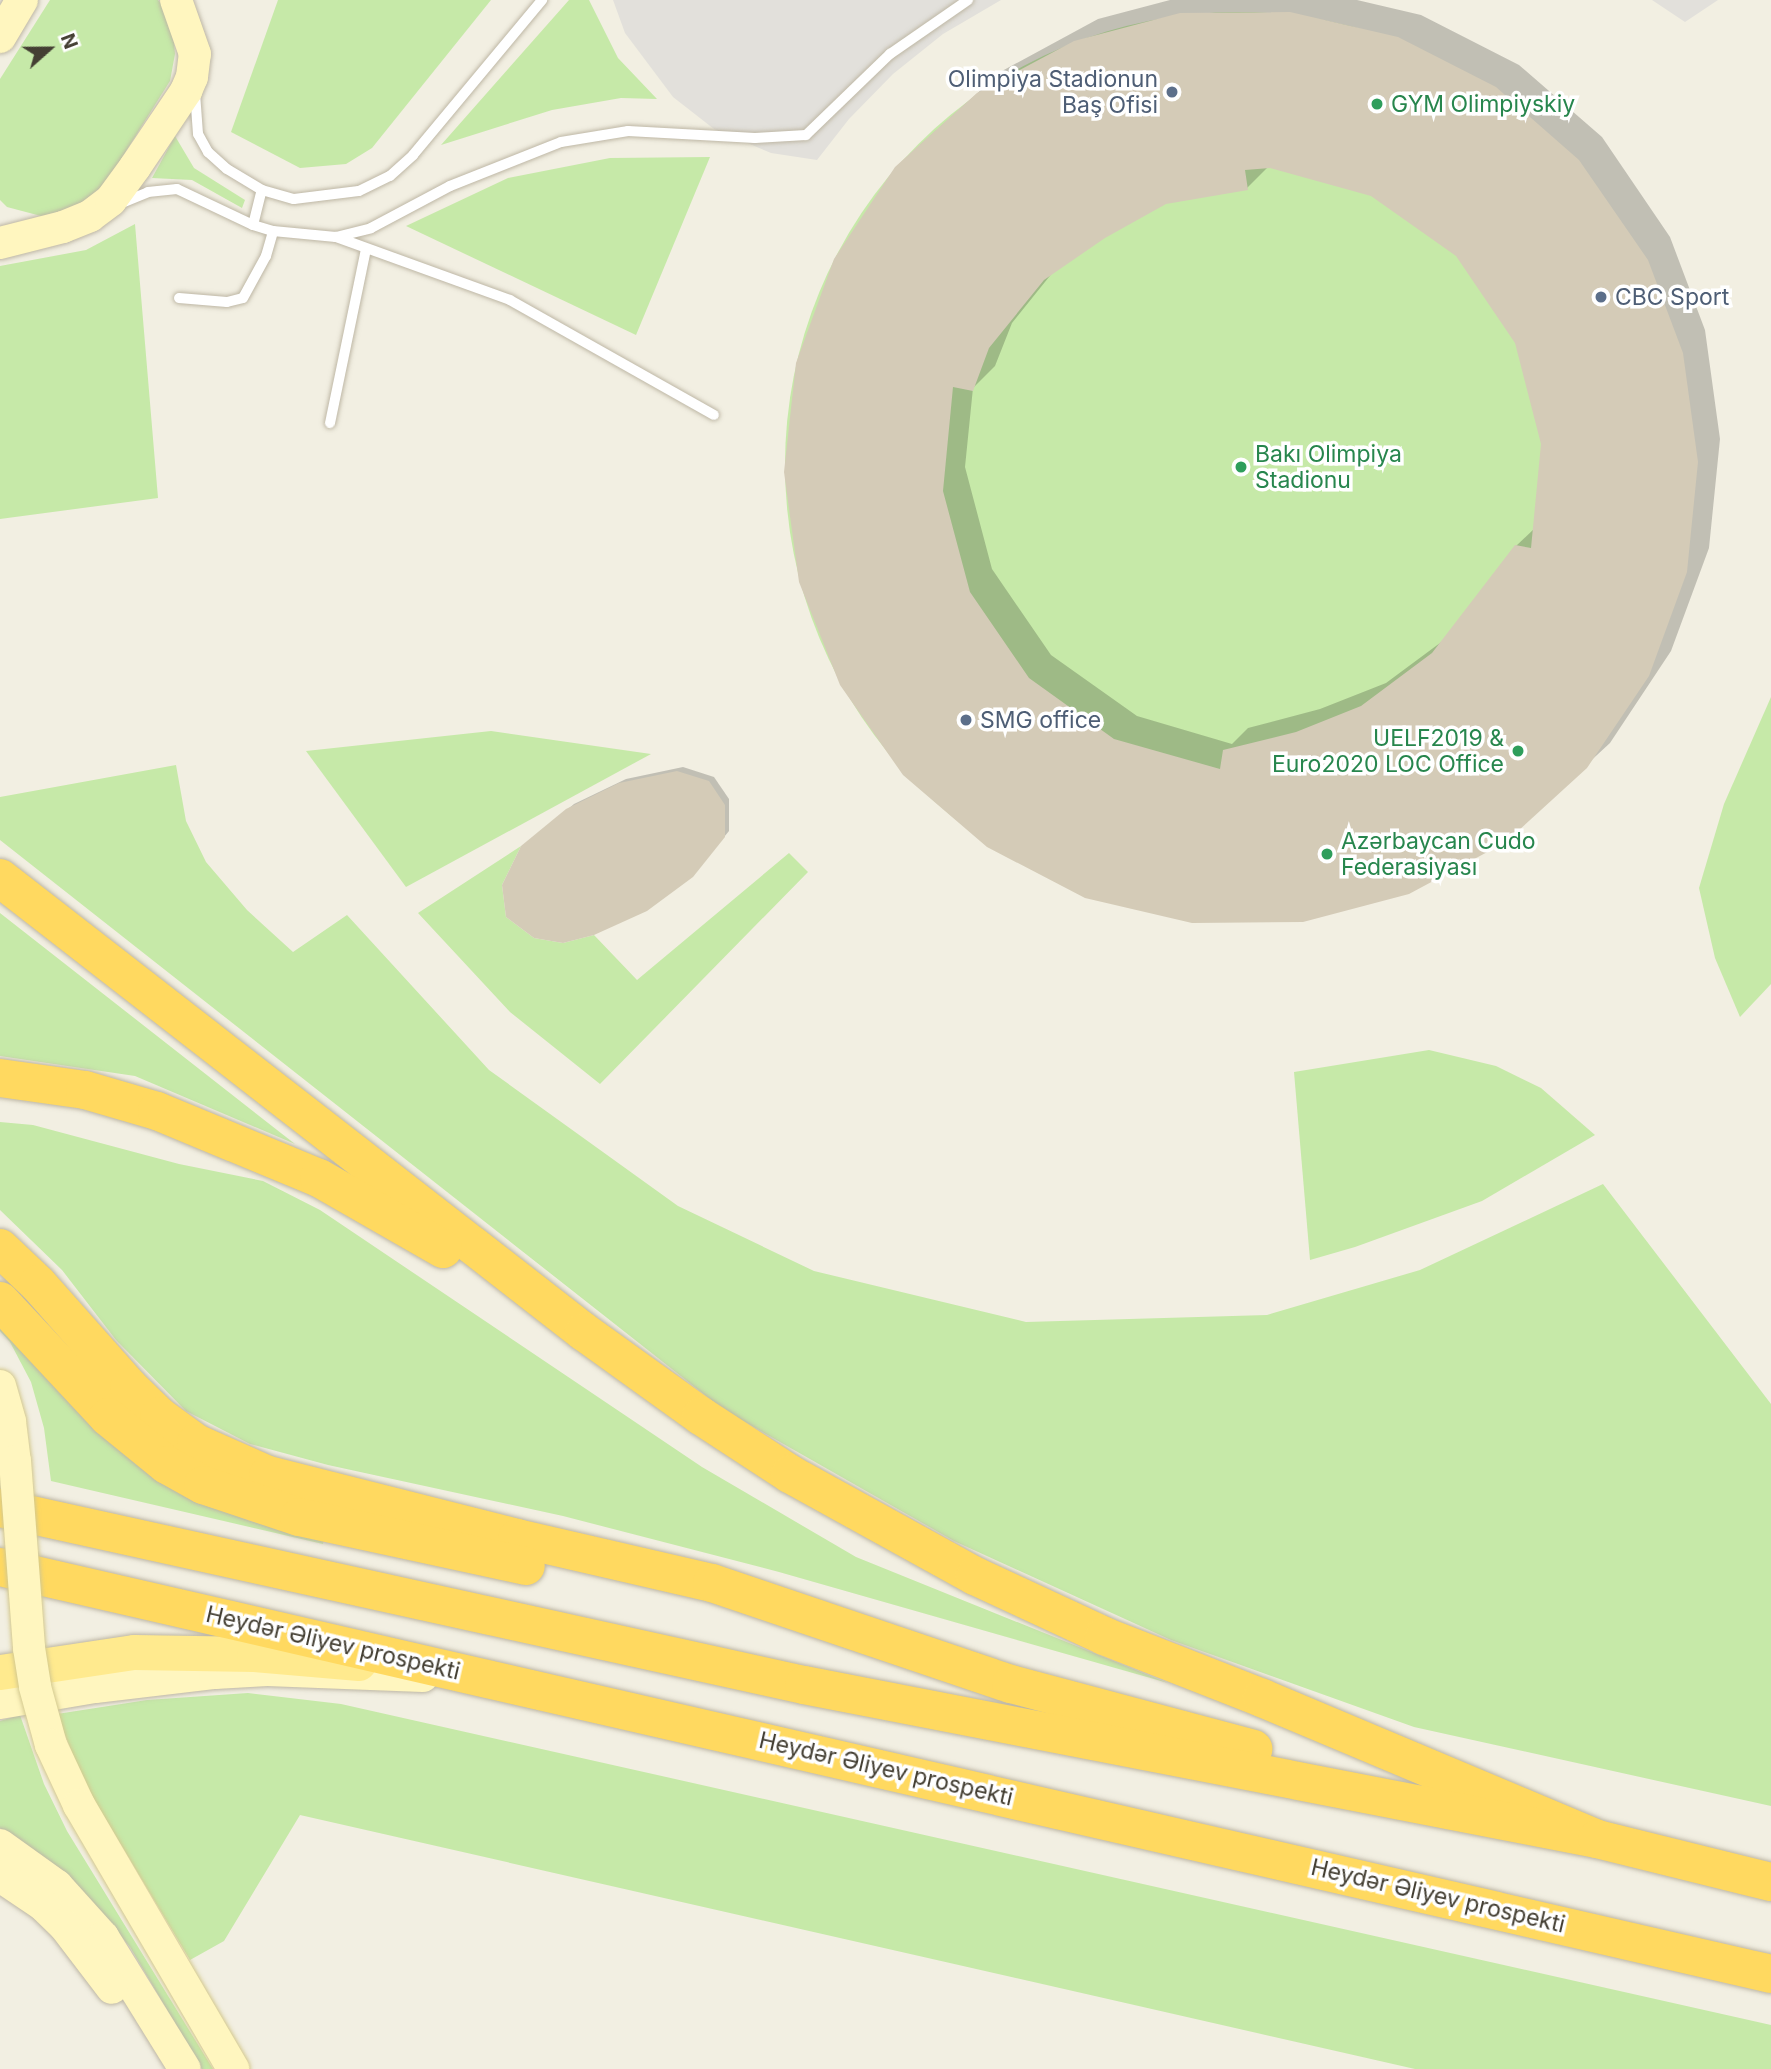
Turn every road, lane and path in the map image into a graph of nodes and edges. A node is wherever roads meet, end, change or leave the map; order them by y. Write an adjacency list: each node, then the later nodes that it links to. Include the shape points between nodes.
1 (23, 0): 6 (main road)
2 (176, 0): 7 (main road)
3 (188, 0): 7 (main road)
4 (542, 0): 8 (lane, via 413,155 390,176 359,191 327,197 294,199)
5 (968, 0): 13 (lane, via 890,54 806,135 755,138 628,131 561,142 450,186 371,228)
6 (0, 37)
7 (195, 54): 8 (lane, via 198,134 208,152 227,169); 10 (main road, via 186,92 111,200)
8 (262, 190): 11 (lane)
9 (0, 221): 10 (main road, via 26,230)
10 (76, 221): 11 (lane, via 148,192 177,189); 14 (main road)
11 (253, 225): 12 (lane)
12 (273, 231): 13 (lane); 16 (lane, via 266,256 243,298 226,302)
13 (336, 237): 15 (lane)
14 (0, 243)
15 (366, 249): 17 (lane, via 510,300); 18 (lane)
16 (179, 298)
17 (714, 415)
18 (330, 423)
19 (0, 877): 23 (highway)
20 (0, 1078): 23 (highway, via 85,1090 158,1111 247,1146 319,1178)
21 (0, 1248): 29 (highway, via 159,1416 196,1443 232,1461 268,1475 712,1583)
22 (0, 1301): 29 (highway, via 136,1442 203,1485 246,1502 712,1607)
23 (584, 1332): 31 (highway, via 790,1474 975,1576 1104,1636)
24 (0, 1386): 38 (main road, bridge, via 15,1461 29,1648 48,1736 79,1805)
25 (0, 1508): 31 (highway, via 804,1685)
26 (0, 1567): 28 (highway, Heydər Əliyev prospekti)
27 (0, 1672): 28 (main road, via 110,1655 183,1651 323,1659)
28 (486, 1678): 30 (main road, via 267,1670 95,1687); 35 (highway, Heydər Əliyev prospekti)
29 (1011, 1685): 31 (highway)
30 (0, 1703)
31 (1597, 1839): 34 (highway)
32 (0, 1845): 37 (main road, via 57,1886 103,1937)
33 (0, 1876): 36 (main road, via 43,1905 88,1954)
34 (1771, 1882)
35 (1771, 1974)
36 (162, 2069)
37 (185, 2069)
38 (233, 2069)

